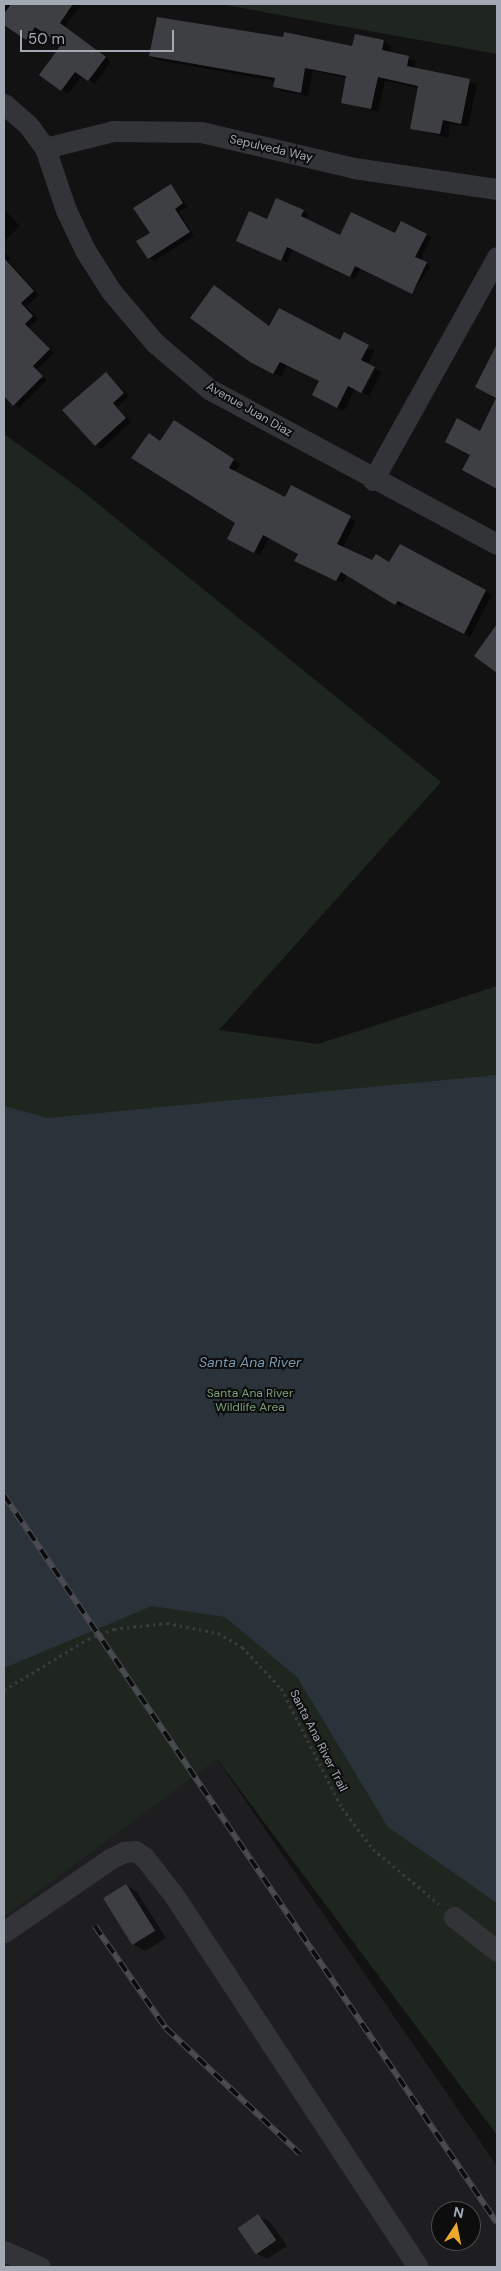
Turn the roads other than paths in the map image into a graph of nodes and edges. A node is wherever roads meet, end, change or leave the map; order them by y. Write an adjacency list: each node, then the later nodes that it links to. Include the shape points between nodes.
1 (4, 104): 2 (street, Avenue Juan Diaz, via 29,126)
2 (45, 148): 3 (street, Sepulveda Way, via 113,131 200,132 354,168); 5 (street, Avenue Juan Diaz, via 66,210 85,250 111,291 155,343 209,389)
3 (497, 189)
4 (497, 256): 5 (street)
5 (373, 480): 6 (street, Avenue Juan Diaz)
6 (497, 544)
7 (454, 1917): 9 (street)
8 (4, 1932): 12 (street, via 110,1859 124,1852 135,1852 144,1857 173,1894)
9 (497, 1950)
10 (4, 2251): 11 (street)
11 (40, 2267)
12 (418, 2267)

